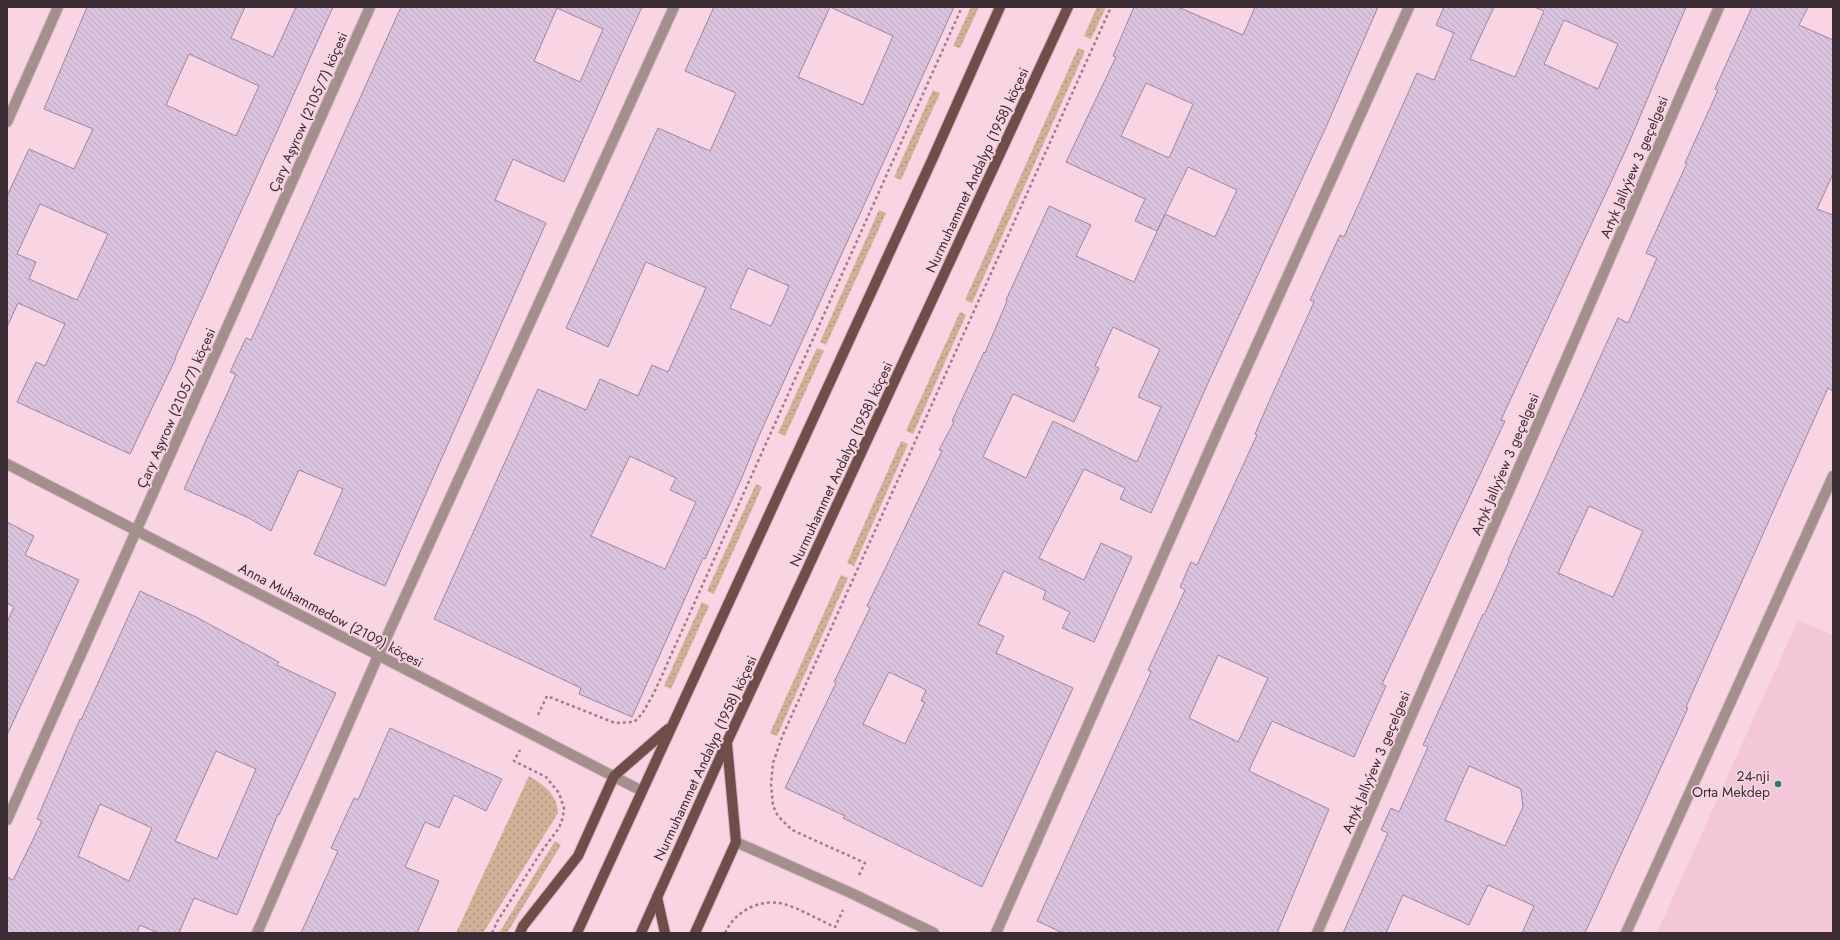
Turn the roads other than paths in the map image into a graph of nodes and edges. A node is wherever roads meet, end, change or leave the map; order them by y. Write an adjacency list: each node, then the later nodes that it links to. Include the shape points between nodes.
1 (58, 7): 8 (street)
2 (370, 7): 11 (street, Çary Aşyrow (2105/7) köçesi)
3 (674, 7): 12 (street)
4 (1000, 7): 13 (main road)
5 (1068, 7): 14 (main road, Nurmuhammet Andalyp (1958) köçesi)
6 (1409, 7): 27 (street)
7 (1719, 7): 28 (street, Artyk Jallyýew 3 geçelgesi)
8 (7, 122)
9 (7, 464): 11 (street, Anna Muhammedow (2109) köçesi)
10 (1833, 476): 29 (street)
11 (137, 529): 12 (street, Anna Muhammedow (2109) köçesi); 17 (street, Çary Aşyrow (2105/7) köçesi)
12 (378, 656): 15 (street, Anna Muhammedow (2109) köçesi); 20 (street)
13 (671, 727): 15 (main road); 16 (main road)
14 (727, 742): 18 (main road); 19 (main road, Nurmuhammet Andalyp (1958) köçesi)
15 (614, 776): 16 (street, Anna Muhammedow (2109) köçesi); 21 (main road, via 578,856)
16 (642, 791): 22 (main road)
17 (7, 820)
18 (736, 842): 25 (main road); 26 (street)
19 (657, 897): 23 (main road, Nurmuhammet Andalyp (1958) köçesi); 24 (main road)
20 (257, 933)
21 (520, 933)
22 (577, 933)
23 (641, 933)
24 (665, 933)
25 (695, 933)
26 (934, 933)
27 (996, 933)
28 (1317, 933)
29 (1626, 933)

